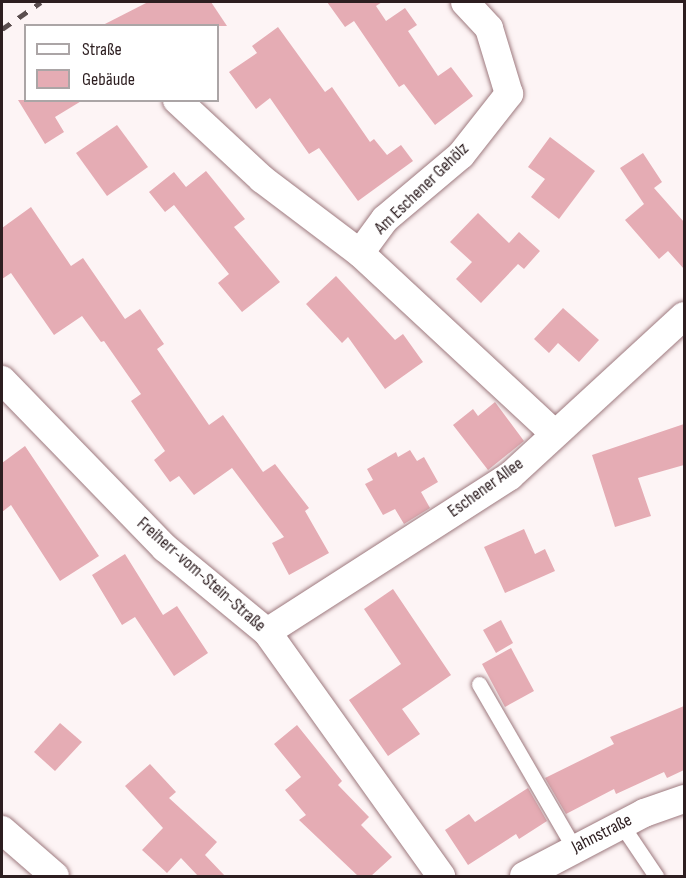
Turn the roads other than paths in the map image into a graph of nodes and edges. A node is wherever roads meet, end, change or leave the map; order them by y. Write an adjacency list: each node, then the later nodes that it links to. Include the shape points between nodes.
1 (465, 2): 3 (street, Am Eschener Gehölz, via 489,28 509,94 461,155 385,219)
2 (179, 102): 3 (street, via 262,180)
3 (360, 253): 6 (street)
4 (684, 316): 6 (street, Eschener Allee)
5 (2, 380): 7 (street, Freiherr-vom-Stein-Straße, via 165,548)
6 (555, 434): 7 (street, Eschener Allee, via 510,476)
7 (267, 632): 14 (street, Freiherr-vom-Stein-Straße)
8 (479, 684): 12 (lane)
9 (684, 799): 10 (street, Jahnstraße)
10 (621, 825): 12 (street, Jahnstraße); 16 (lane)
11 (2, 830): 13 (street)
12 (573, 848): 15 (street, Jahnstraße)
13 (55, 876)
14 (441, 876)
15 (524, 876)
16 (656, 876)

